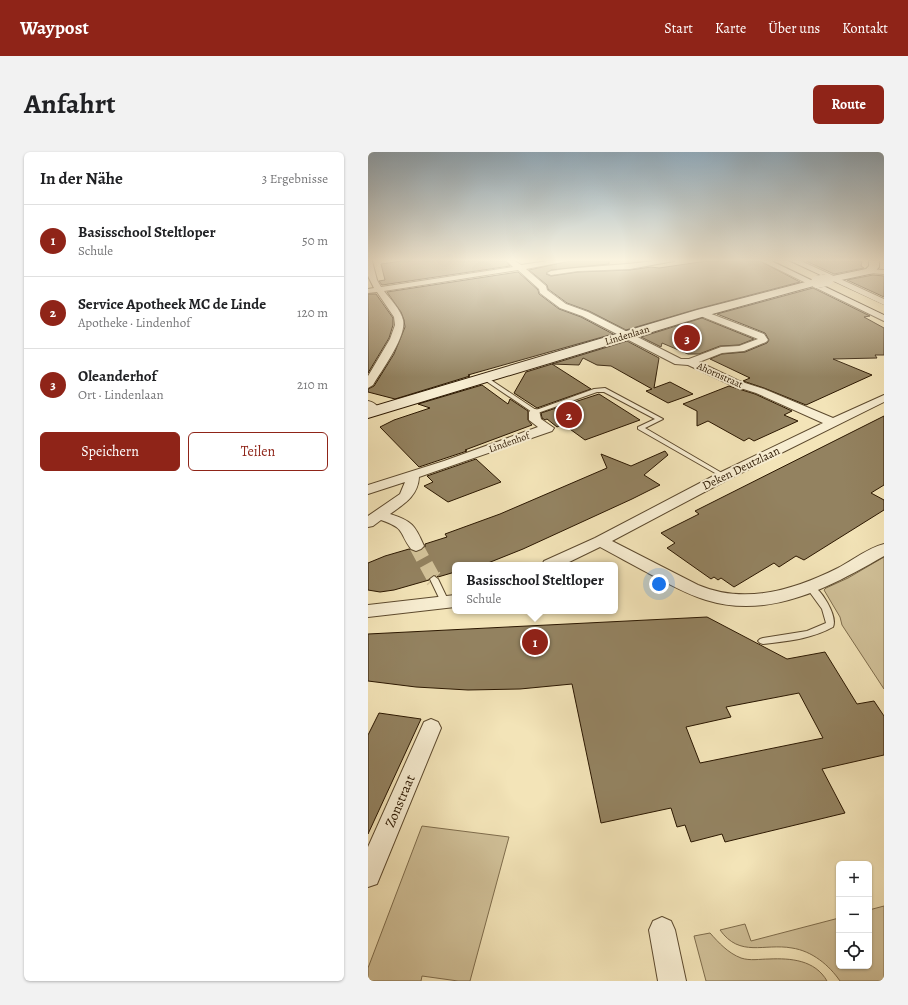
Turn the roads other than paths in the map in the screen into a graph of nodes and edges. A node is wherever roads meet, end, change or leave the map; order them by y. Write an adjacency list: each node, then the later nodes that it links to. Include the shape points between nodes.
1 (386, 300): 12 (street, via 398,317 400,326)
2 (554, 300): 9 (street, Ahornstraat)
3 (751, 300): 7 (street, Lindenlaan)
4 (853, 300): 8 (street)
5 (862, 300): 6 (main road)
6 (884, 310)
7 (701, 313): 9 (street, Lindenlaan); 10 (street, via 761,336 763,340 740,349 721,350)
8 (884, 318)
9 (626, 335): 10 (street, Ahornstraat, via 679,362); 11 (street, Lindenlaan)
10 (690, 362): 16 (street, Ahornstraat)
11 (485, 378): 14 (street, Lindenlaan); 15 (lane, Lindenhof)
12 (368, 384)
13 (884, 398): 16 (street, Deken Deutzlaan)
14 (370, 409)
15 (534, 412): 17 (street, Lindenhof, via 535,420 548,428); 18 (lane, via 596,390 605,390 660,419 640,428)
16 (833, 423): 18 (street, Deken Deutzlaan)
17 (413, 475): 19 (street, Lindenhof); 20 (street, via 406,496)
18 (724, 476): 21 (street, Deken Deutzlaan)
19 (368, 490)
20 (374, 519): 22 (street, via 406,524)
21 (600, 541): 24 (street, Deken Deutzlaan); 26 (street, via 710,596 753,601 794,593)
22 (416, 546)
23 (884, 549): 26 (street, via 838,575)
24 (556, 562)
25 (434, 578): 27 (lane)
26 (810, 587): 29 (lane, via 827,609 831,617 830,625 810,632)
27 (450, 601): 28 (street)
28 (368, 611)
29 (763, 641)
30 (431, 728): 31 (street, Zonstraat)
31 (368, 875)
32 (662, 930): 33 (street)
33 (672, 981)

